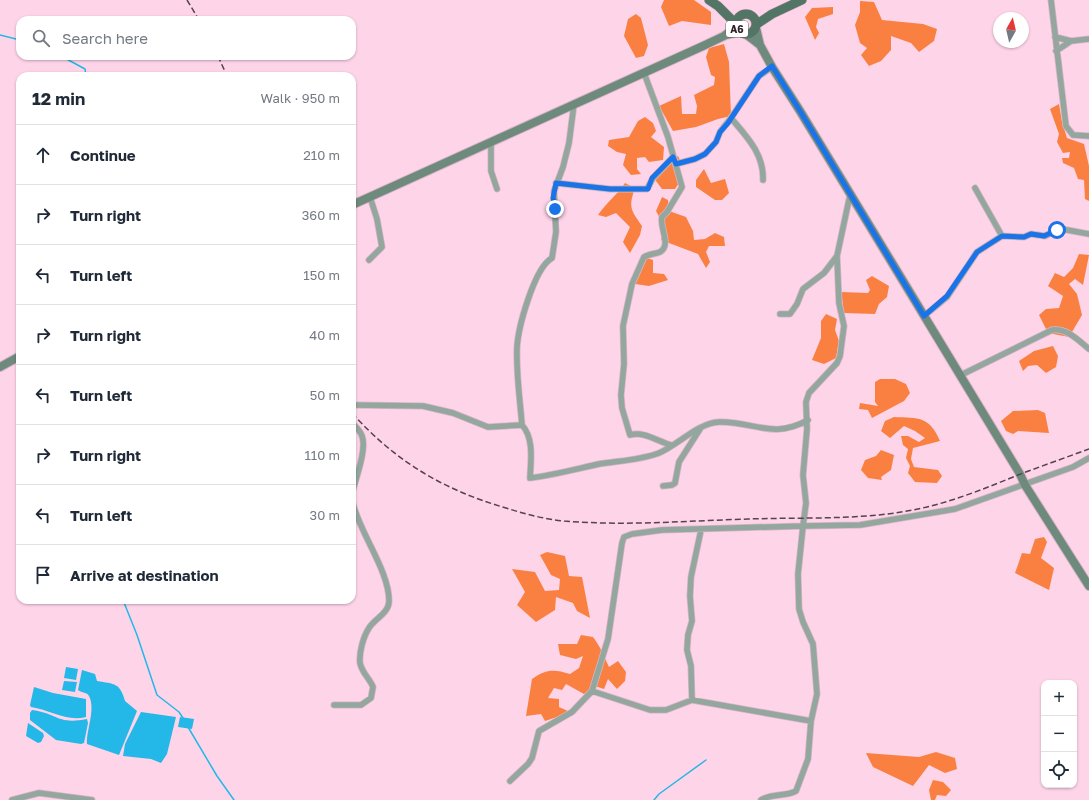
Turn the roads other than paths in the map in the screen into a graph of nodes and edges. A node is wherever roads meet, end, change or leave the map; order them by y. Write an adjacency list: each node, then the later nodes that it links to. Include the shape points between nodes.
1 (709, 0): 4 (main road, A6)
2 (802, 0): 6 (main road, A6)
3 (1050, 0): 8 (street)
4 (718, 6): 5 (main road, A6); 7 (main road, A6)
5 (742, 15): 6 (main road, A6, via 746,14); 7 (main road, A6, via 737,20)
6 (755, 23): 7 (main road, A6); 11 (street)
7 (740, 29): 11 (street); 14 (street)
8 (1054, 37): 10 (street); 12 (street)
9 (1089, 39): 10 (street)
10 (1071, 41): 12 (street)
11 (760, 45): 13 (street)
12 (1056, 51): 17 (street, via 1068,130 1073,135)
13 (772, 66): 16 (street, via 759,76); 25 (street)
14 (644, 73): 15 (street); 19 (street)
15 (574, 104): 18 (street); 22 (street, via 569,143)
16 (731, 118): 20 (street, via 705,154); 21 (street, via 754,145 762,164)
17 (1089, 136)
18 (491, 143): 24 (street, via 491,171); 26 (street)
19 (673, 157): 20 (street); 22 (street, via 652,178 648,189 610,189)
20 (676, 164): 43 (street, via 682,187 662,217 664,245 660,252 643,258 628,300 623,326 624,364 621,395 630,435 646,435 653,440)
21 (763, 180)
22 (556, 183): 40 (street, via 553,198 555,246 552,258 545,262 527,299 517,346)
23 (975, 188): 29 (street)
24 (497, 189)
25 (850, 195): 30 (street); 33 (street)
26 (370, 197): 27 (street); 31 (street, via 382,247)
27 (356, 204)
28 (1089, 234): 29 (street, via 1062,229 1044,236)
29 (1002, 236): 33 (street, via 977,252 947,296)
30 (837, 256): 32 (street, via 824,273 802,288 798,302 790,314); 39 (street, via 839,303 844,326 840,356 837,363 807,396)
31 (369, 260)
32 (780, 314)
33 (924, 316): 37 (street)
34 (1089, 350): 37 (street, via 1068,332 1052,330)
35 (16, 358): 36 (street)
36 (0, 367)
37 (961, 376): 46 (street)
38 (356, 405): 40 (street, via 423,406 453,413 488,427)
39 (808, 420): 42 (street, via 795,427 781,430 718,422); 49 (street, via 803,467 806,503)
40 (522, 425): 43 (street, via 530,441 530,478 658,453)
41 (356, 427): 45 (street, via 363,442)
42 (700, 429): 43 (street); 47 (street, via 679,462 675,483)
43 (671, 445)
44 (1089, 458): 46 (street, via 1073,467)
45 (356, 478)
46 (1025, 485): 49 (street, via 962,507 923,515 860,525); 51 (street)
47 (663, 486)
48 (356, 512): 54 (street, via 388,590 388,605 369,627 362,648 360,663 373,687 371,698 361,706)
49 (803, 526): 50 (street, via 748,526); 55 (street, via 798,592 800,615 813,644 817,694)
50 (702, 530): 52 (street, via 662,530 624,537 608,639); 53 (street, via 692,573 690,596 692,621 688,635 688,650)
51 (1089, 586)
52 (592, 691): 53 (street, via 650,710 666,710); 56 (street, via 572,712 539,731 532,758)
53 (692, 700): 55 (street)
54 (334, 705)
55 (811, 721): 59 (street, via 808,759 797,790)
56 (510, 781)
57 (12, 800): 58 (street, via 39,793)
58 (92, 800)
59 (761, 800)

